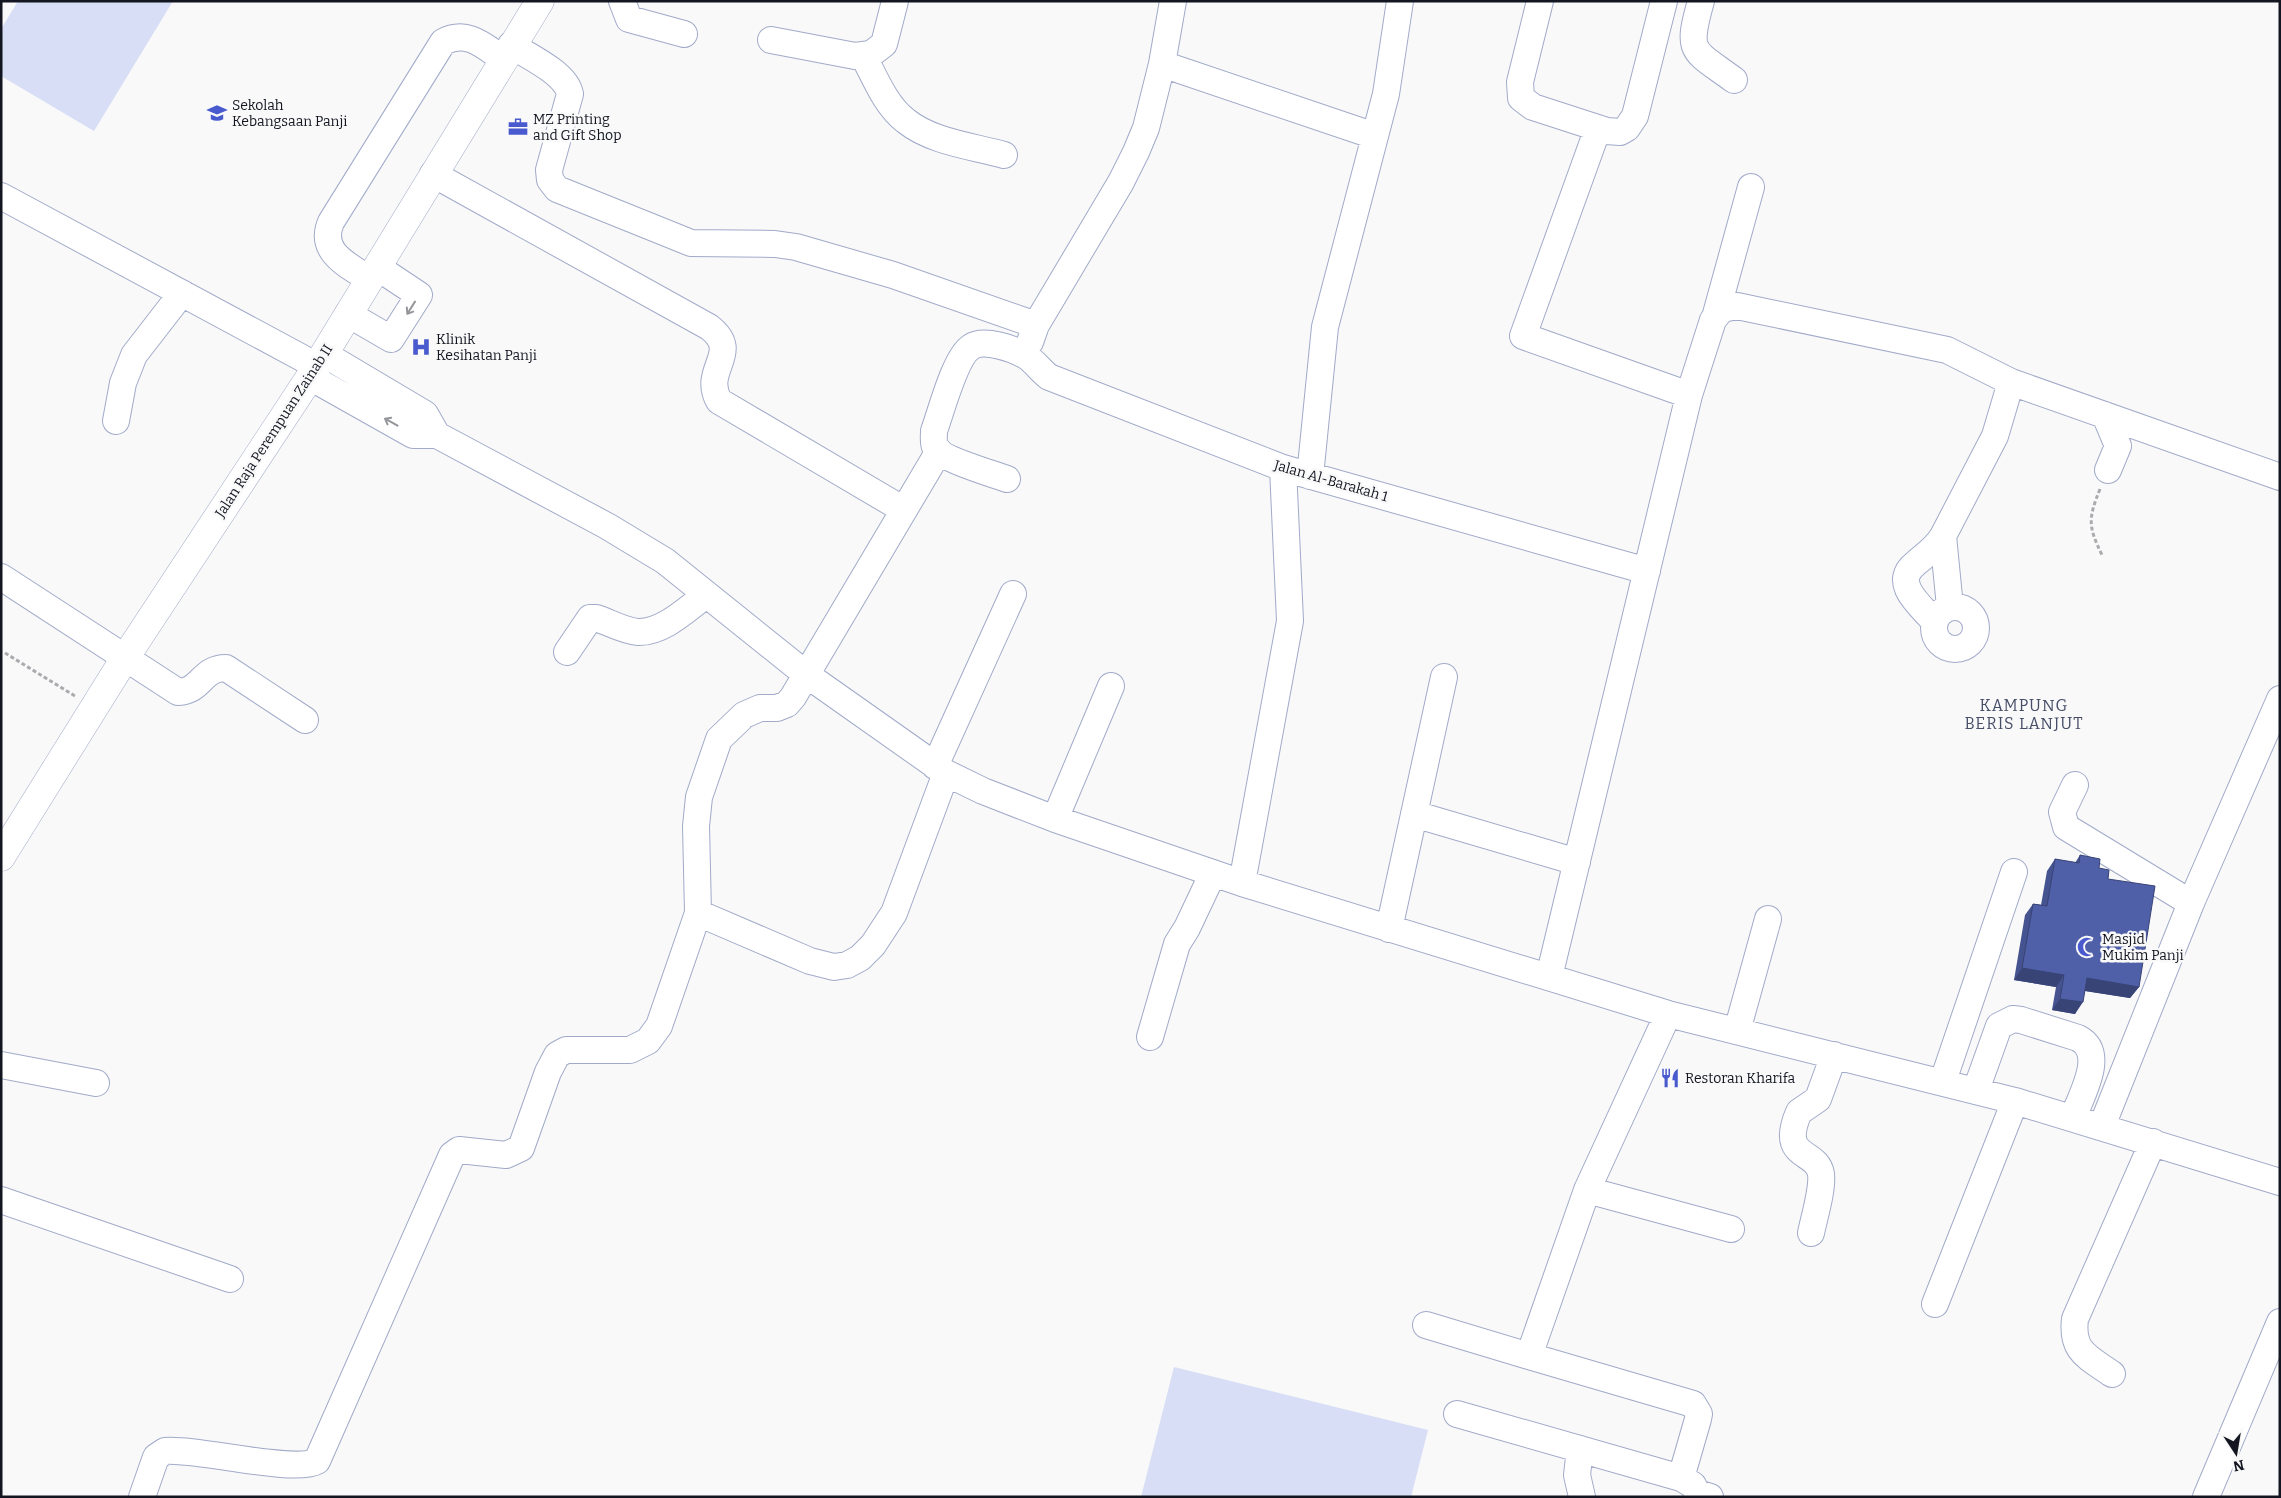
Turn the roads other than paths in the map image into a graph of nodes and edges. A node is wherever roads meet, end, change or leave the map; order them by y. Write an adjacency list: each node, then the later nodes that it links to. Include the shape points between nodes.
1 (540, 1): 11 (main road, Jalan Raja Perempuan Zainab II)
2 (622, 1): 9 (street, via 629,20)
3 (895, 1): 12 (street, via 884,44)
4 (1173, 1): 13 (street)
5 (1400, 1): 16 (street, via 1386,94)
6 (1540, 1): 15 (street, via 1520,82 1522,98 1533,107)
7 (1664, 1): 15 (street, via 1632,123 1620,132)
8 (1701, 1): 14 (street, via 1692,33 1693,43 1699,54)
9 (684, 34)
10 (771, 40): 12 (street)
11 (507, 52): 18 (main road, Jalan Raja Perempuan Zainab II); 21 (street, via 468,37 443,42 331,222 327,237 332,252); 25 (street, via 562,78 569,88 549,170 550,180 557,189 690,243 796,247 893,275)
12 (864, 57): 17 (street, via 881,91 904,120 925,133)
13 (1162, 64): 16 (street); 25 (street, via 1146,128 1136,152)
14 (1734, 80)
15 (1598, 128): 29 (street, via 1522,336)
16 (1375, 136): 35 (street, via 1324,327)
17 (1004, 155)
18 (433, 174): 21 (main road, Jalan Raja Perempuan Zainab II); 38 (street, via 709,327 716,332 723,348 723,356 713,377 719,401)
19 (1751, 187): 24 (street)
20 (1, 196): 22 (street)
21 (373, 273): 23 (main road, Jalan Raja Perempuan Zainab II); 23 (street, one-way to 23, via 419,295 391,339)
22 (182, 293): 27 (street); 31 (street, via 134,355 123,383)
23 (348, 314): 27 (main road, Jalan Raja Perempuan Zainab II)
24 (1716, 314): 28 (street, via 1722,309 1737,306 1947,350); 29 (street)
25 (1036, 325): 26 (street, via 1030,340)
26 (1029, 357): 32 (street, Jalan Al-Barakah 1, via 1006,346 979,344 970,347 960,361 934,431); 33 (street, Jalan Al-Barakah 1, via 1049,377)
27 (317, 366): 42 (street, via 426,414 437,435 607,526 665,561); 45 (main road, Jalan Raja Perempuan Zainab II)
28 (2010, 382): 30 (street); 39 (street, via 1995,436)
29 (1689, 395): 40 (street)
30 (2105, 415): 34 (street, via 2118,446); 36 (street)
31 (116, 421)
32 (938, 451): 37 (street); 38 (street)
33 (1284, 468): 35 (street, Jalan Al-Barakah 1); 59 (street, via 1290,621)
34 (2108, 470)
35 (1310, 476): 40 (street, Jalan Al-Barakah 1)
36 (2280, 477)
37 (1007, 479)
38 (904, 510): 46 (street)
39 (1943, 536): 39 (street, via 1942,614 1909,594 1906,578 1908,570 1935,548)
40 (1647, 571): 56 (street)
41 (1, 577): 45 (street)
42 (706, 594): 44 (street, via 669,622 653,629 637,632 590,618); 46 (street)
43 (1013, 594): 51 (street)
44 (568, 652)
45 (126, 658): 50 (street, via 178,692 194,688 210,671 226,668); 55 (main road, Jalan Raja Perempuan Zainab II)
46 (807, 675): 51 (street); 61 (street, via 787,704 744,714 719,739 699,797 696,826)
47 (1444, 677): 53 (street)
48 (1111, 686): 54 (street)
49 (2280, 699): 60 (street)
50 (305, 720)
51 (941, 769): 54 (street, via 983,791); 61 (street, via 894,913 873,945 860,958 847,965 834,966 810,961)
52 (2076, 785): 60 (street, via 2062,812 2066,827)
53 (1414, 814): 56 (street); 63 (street)
54 (1055, 819): 58 (street)
55 (1, 857)
56 (1577, 862): 64 (street)
57 (2014, 872): 70 (street)
58 (1213, 873): 59 (street); 67 (street, via 1177,944)
59 (1242, 883): 63 (street)
60 (2192, 903): 75 (street)
61 (698, 913): 91 (street, via 659,1026 648,1041 630,1050 566,1050 552,1061 521,1148 506,1155 459,1150 452,1155 317,1461 306,1465 165,1451 156,1457)
62 (1768, 919): 66 (street)
63 (1389, 929): 64 (street)
64 (1549, 976): 65 (street)
65 (1668, 1014): 66 (street); 78 (street)
66 (1737, 1031): 68 (street)
67 (1150, 1037)
68 (1834, 1056): 70 (street); 81 (street, via 1818,1099 1799,1112 1793,1134 1797,1148 1817,1166 1821,1175)
69 (1, 1065): 71 (street)
70 (1943, 1082): 72 (street)
71 (96, 1083)
72 (1976, 1090): 73 (street); 74 (street, via 1999,1026 2013,1019 2021,1020 2086,1041 2091,1048 2092,1064)
73 (2015, 1101): 74 (street); 83 (street)
74 (2074, 1118): 75 (street)
75 (2102, 1126): 76 (street)
76 (2153, 1142): 77 (street); 87 (street, via 2075,1319 2073,1334 2080,1352)
77 (2280, 1182)
78 (1587, 1190): 80 (street); 86 (street)
79 (1, 1200): 82 (street)
80 (1731, 1229)
81 (1811, 1233)
82 (230, 1279)
83 (1935, 1304)
84 (2280, 1322): 93 (street)
85 (1426, 1325): 86 (street)
86 (1529, 1356): 90 (street, via 1693,1404 1699,1414)
87 (2112, 1374)
88 (1457, 1414): 89 (street)
89 (1580, 1449): 90 (street); 92 (street, via 1577,1475)
90 (1696, 1491)
91 (142, 1497)
92 (1582, 1497)
93 (2206, 1497)

